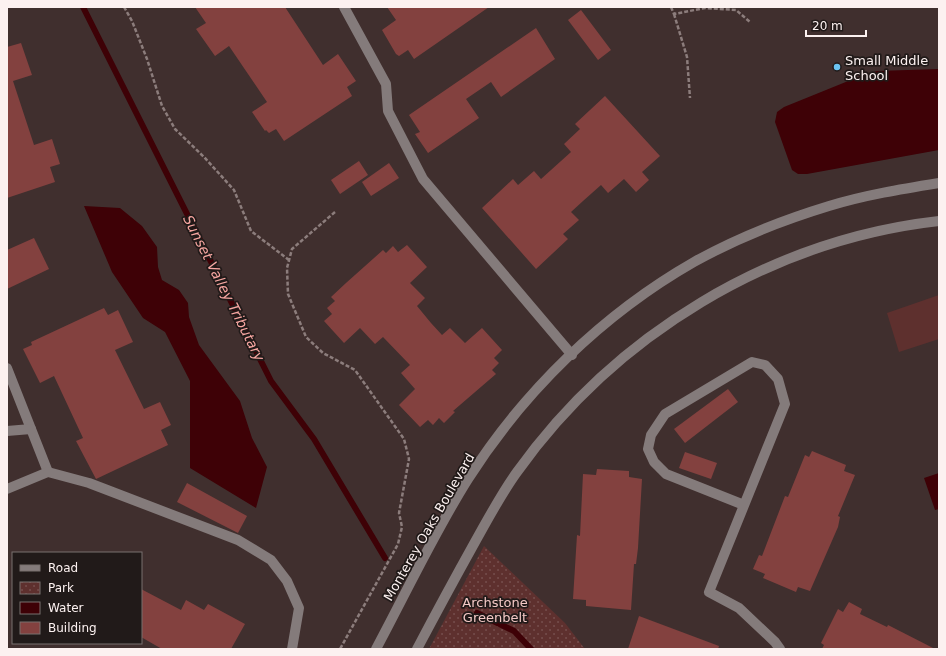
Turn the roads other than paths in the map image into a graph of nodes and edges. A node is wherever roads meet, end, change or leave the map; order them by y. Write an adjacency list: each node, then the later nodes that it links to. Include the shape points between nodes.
1 (344, 7): 4 (street, via 386,84 388,111 423,179)
2 (939, 183): 4 (street, Monterey Oaks Boulevard, via 831,205 743,238 694,263 641,298 593,334)
3 (939, 221): 13 (street, via 886,228 789,258 730,285 690,309 630,352 573,404 516,472)
4 (572, 355): 12 (street, Monterey Oaks Boulevard, via 547,378 505,426 468,479)
5 (7, 368): 6 (street)
6 (30, 429): 7 (street); 8 (street)
7 (7, 430)
8 (48, 472): 9 (street); 11 (street, via 89,484 238,540 271,560 287,581 299,608)
9 (7, 488)
10 (744, 505): 10 (street, via 784,404 778,379 765,365 752,362 665,414 651,435 648,449 654,462 666,474); 14 (street, via 709,592 739,608)
11 (292, 649)
12 (376, 649)
13 (417, 649)
14 (780, 649)

